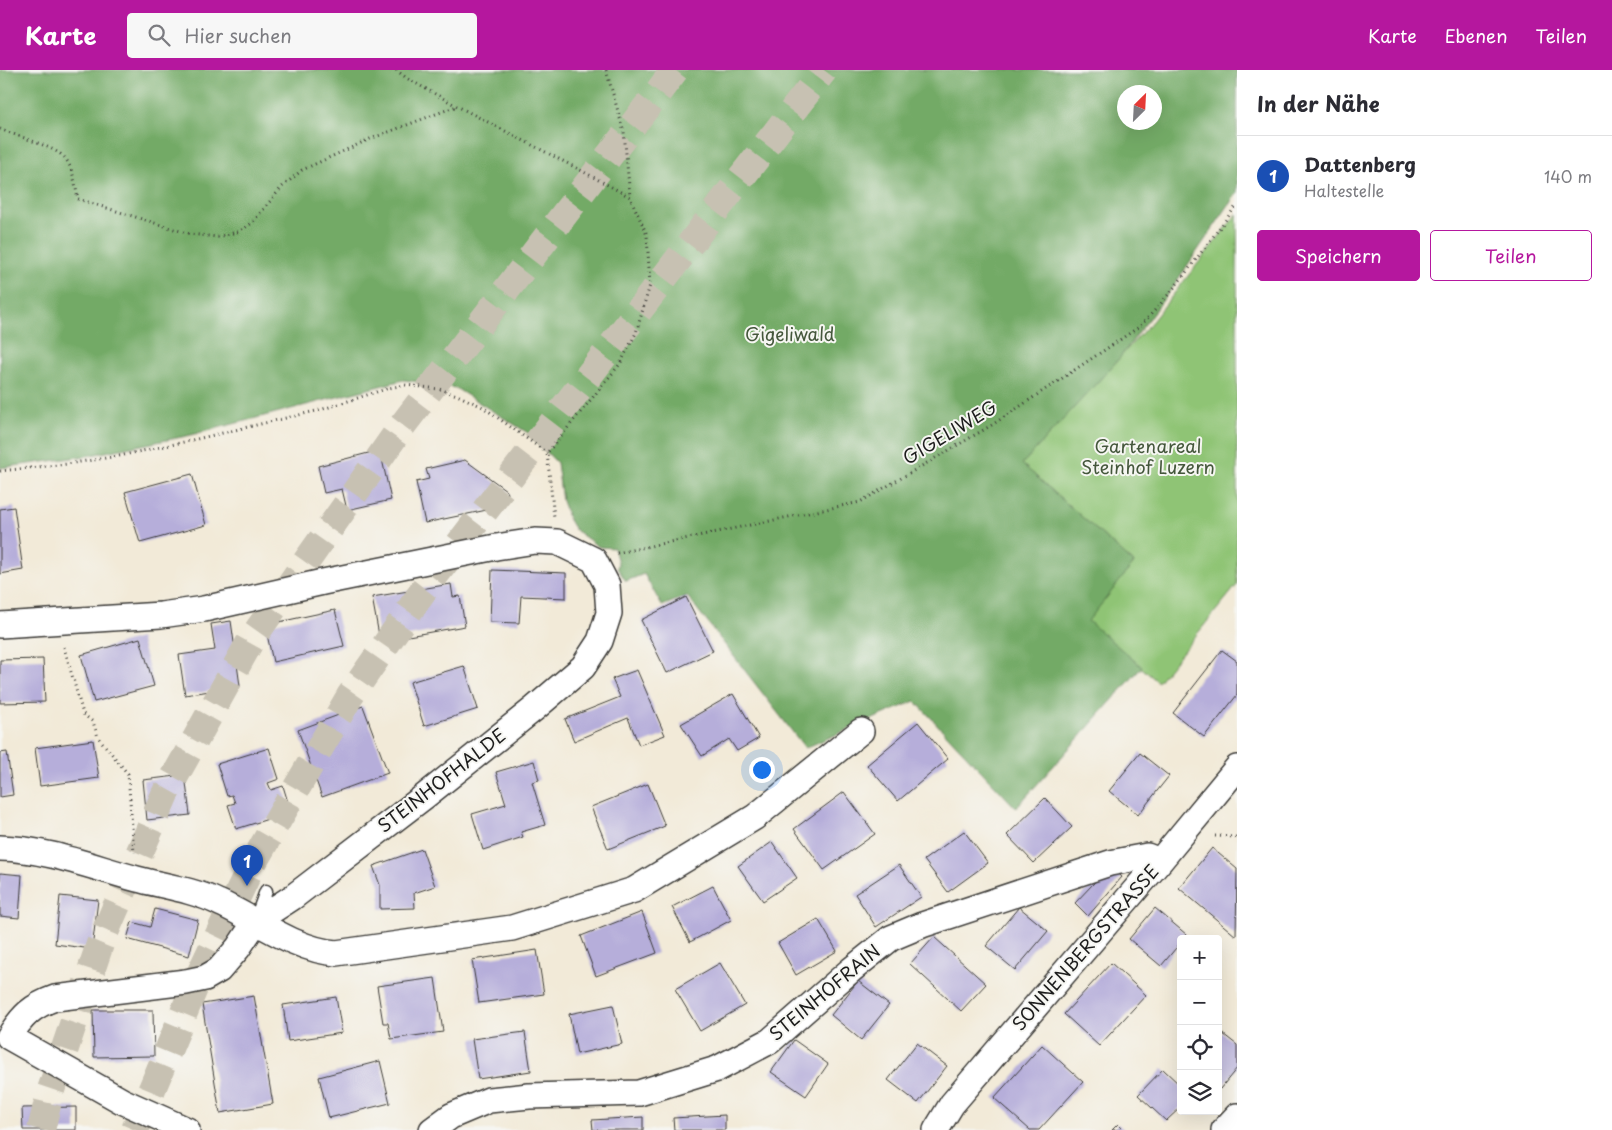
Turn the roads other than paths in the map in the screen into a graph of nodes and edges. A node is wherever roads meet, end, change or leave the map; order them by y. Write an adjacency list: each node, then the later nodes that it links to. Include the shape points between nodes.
1 (0, 625): 7 (street, STEINHOFHALDE, via 161,615 204,609 535,541 557,542 594,560 607,585 609,613 600,641 583,667 425,796 293,897)
2 (861, 731): 7 (street, via 755,817 634,890 512,928 336,953 302,945)
3 (1237, 768): 5 (street, SONNENBERGSTRASSE)
4 (0, 848): 7 (street, via 60,856 197,895 217,901)
5 (1160, 861): 11 (street, STEINHOFRAIN, via 1148,856 1110,863 891,938 770,1041 717,1069 639,1093 489,1100 451,1116); 12 (street, SONNENBERGSTRASSE, via 952,1104)
6 (266, 891): 7 (lane)
7 (256, 921): 8 (street, via 219,970 205,978 55,998 36,1005)
8 (5, 1038): 10 (street, via 122,1101)
9 (1237, 1116): 13 (street)
10 (187, 1130)
11 (432, 1130)
12 (936, 1130)
13 (1224, 1130)

